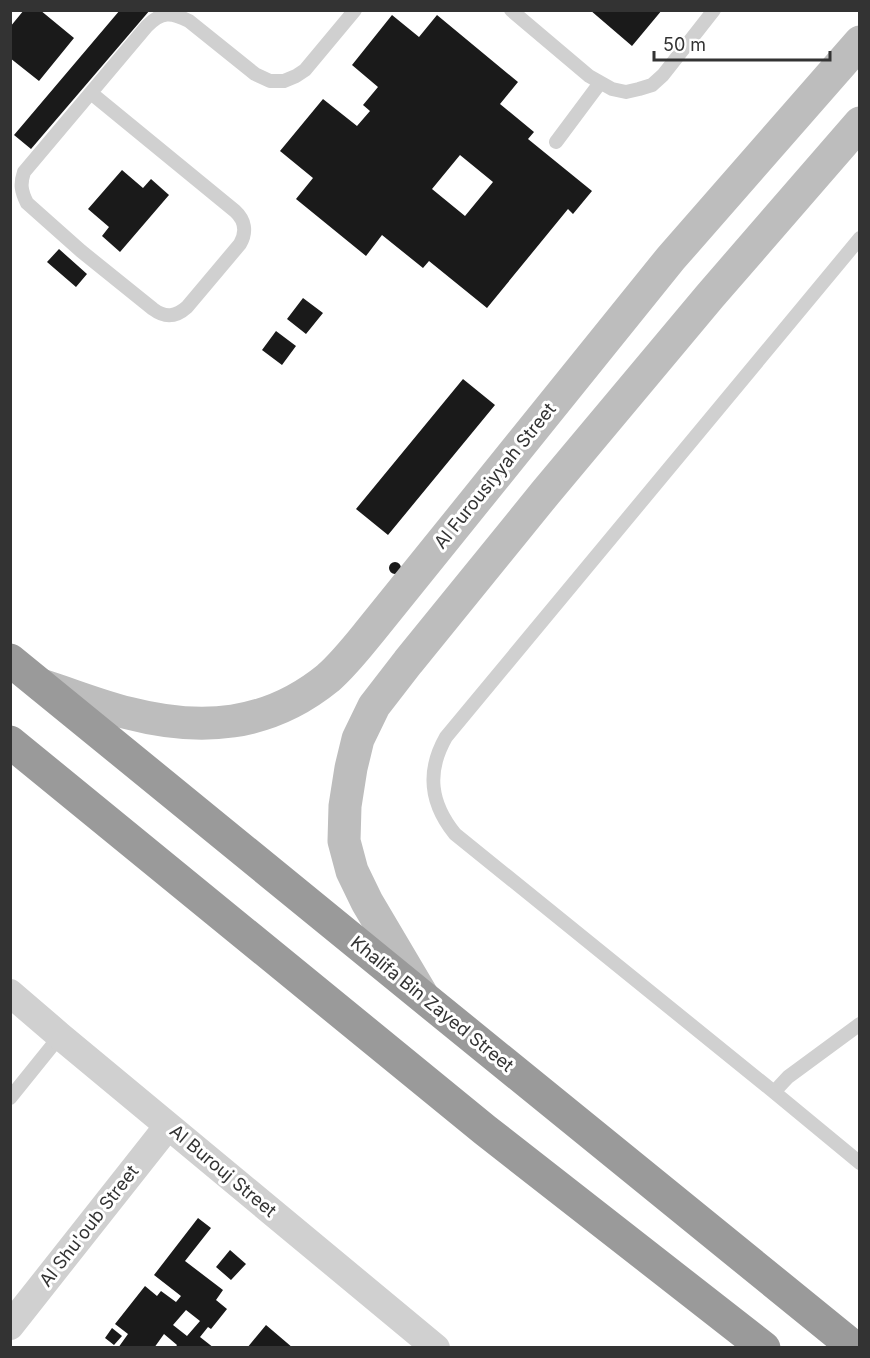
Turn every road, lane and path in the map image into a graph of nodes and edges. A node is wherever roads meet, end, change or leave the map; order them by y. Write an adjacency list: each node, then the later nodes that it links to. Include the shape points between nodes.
1 (355, 10): 6 (lane, via 305,70 284,81 270,81 255,74 189,21 166,14 147,26)
2 (511, 10): 5 (lane)
3 (714, 10): 5 (lane, via 652,85 626,92)
4 (860, 42): 11 (street, Al Furousiyyah Street, via 671,258 329,677 272,711 239,721 196,724 129,713)
5 (600, 83): 8 (lane)
6 (91, 93): 6 (lane, via 24,172 21,193 27,203 153,309 165,315 177,314 240,244 244,222)
7 (860, 123): 14 (street, via 554,483 374,706 358,739 351,768 344,841 352,871 367,902)
8 (556, 142)
9 (860, 238): 17 (lane, via 446,737 434,764 438,808 455,834)
10 (10, 660): 11 (highway, Khalifa Bin Zayed Street)
11 (40, 684): 14 (highway, Khalifa Bin Zayed Street)
12 (15, 748): 23 (highway, via 485,1130)
13 (10, 993): 16 (street, Al Burouj Street)
14 (423, 997): 24 (highway, Khalifa Bin Zayed Street)
15 (860, 1024): 17 (lane, via 788,1077)
16 (60, 1036): 18 (lane); 19 (street, Al Burouj Street)
17 (774, 1092): 20 (lane)
18 (10, 1098)
19 (168, 1126): 21 (street, Al Shu'oub Street); 22 (street, Al Burouj Street)
20 (860, 1162)
21 (10, 1326)
22 (436, 1347)
23 (764, 1347)
24 (855, 1347)

